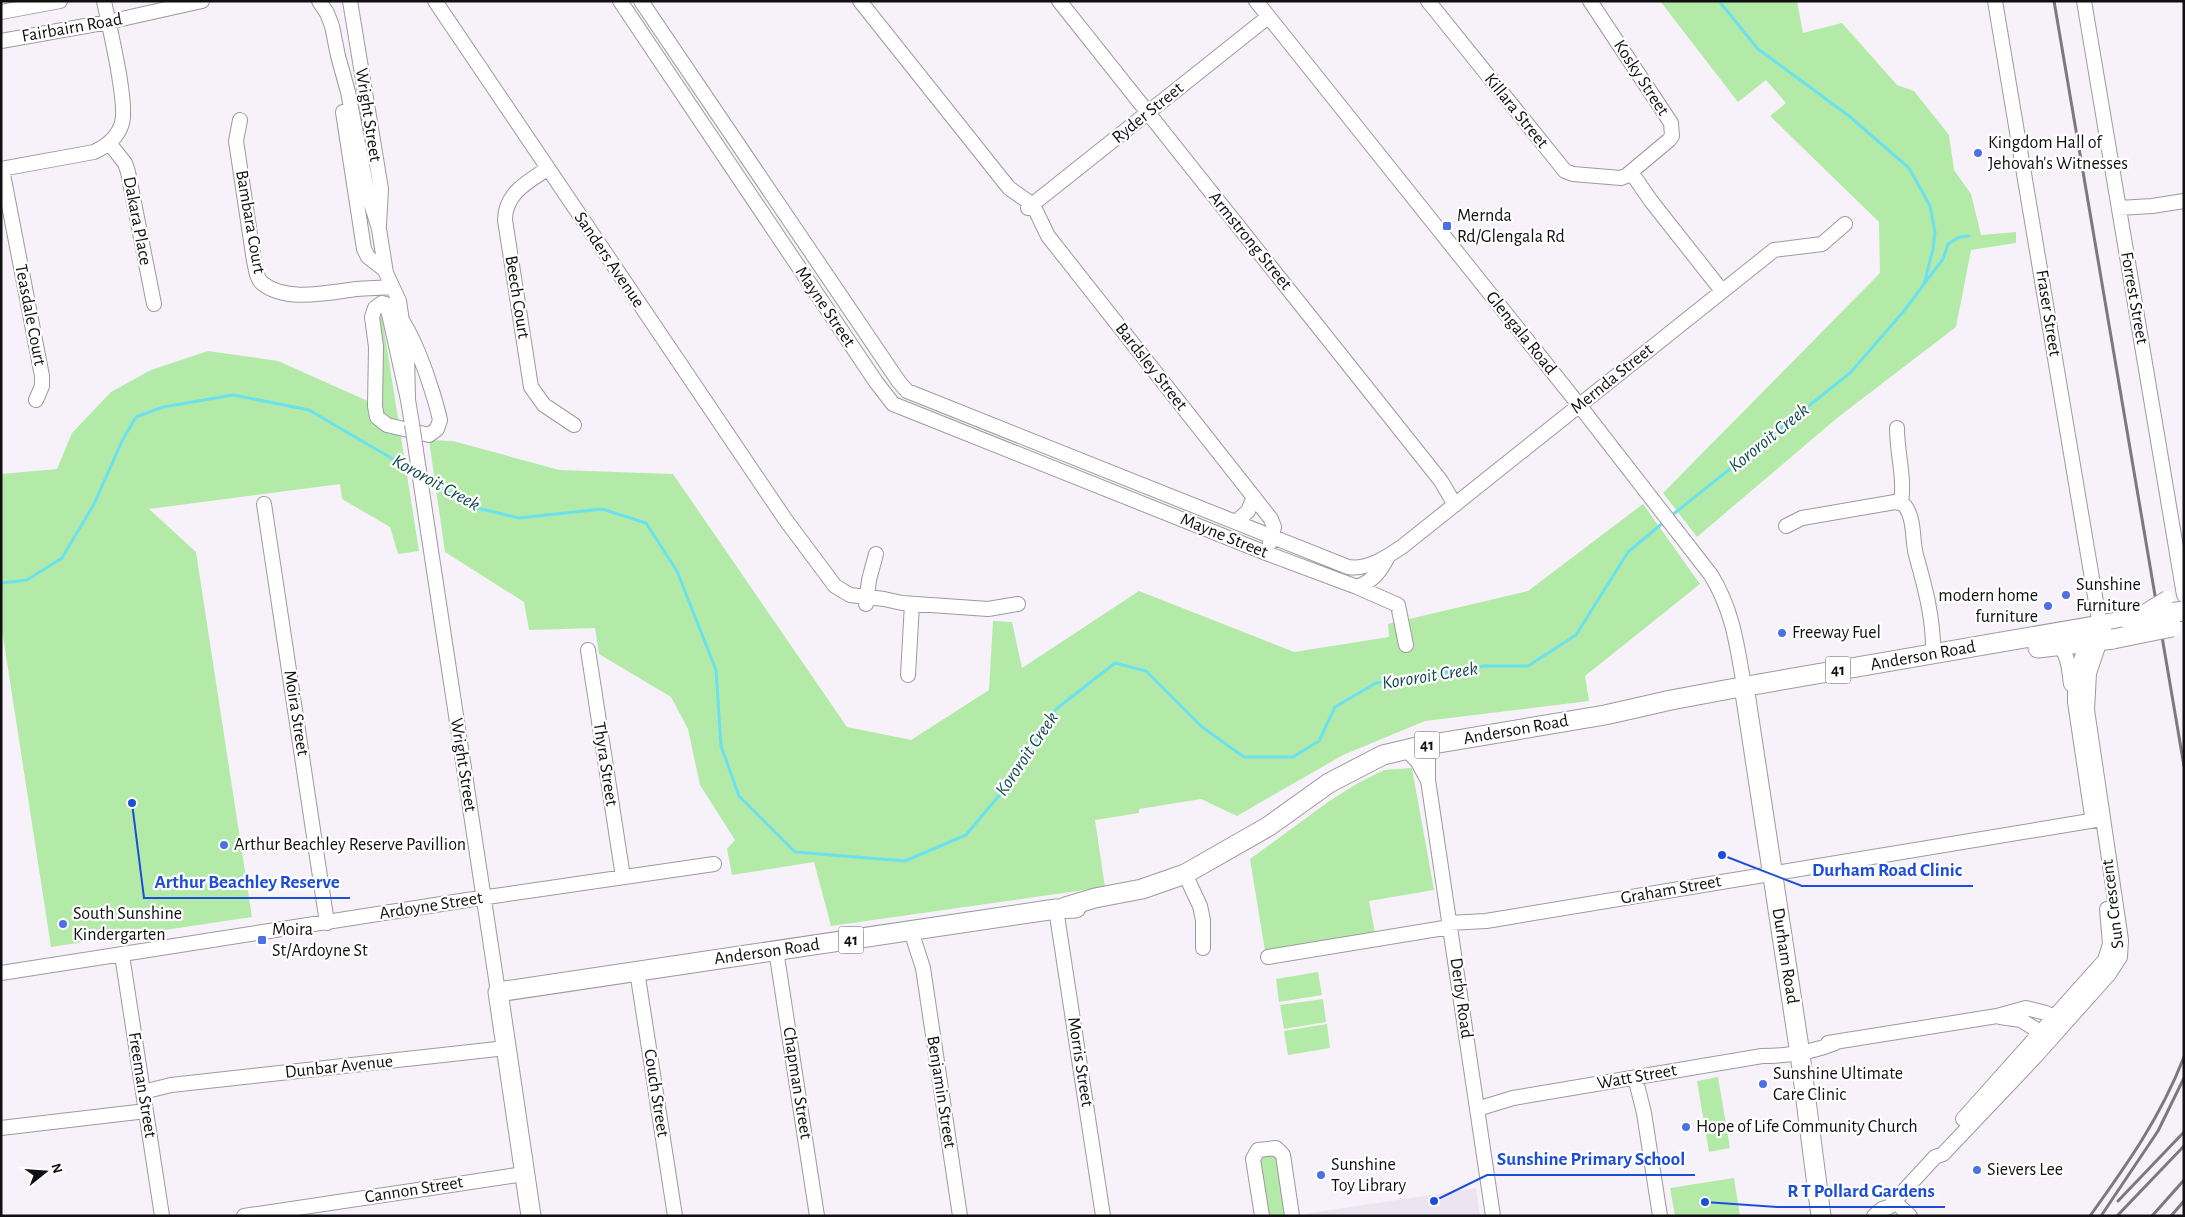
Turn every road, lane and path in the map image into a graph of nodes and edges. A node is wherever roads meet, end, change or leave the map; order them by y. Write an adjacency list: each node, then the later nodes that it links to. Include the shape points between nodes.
1 (60, 1): 16 (street, Fairbairn Road)
2 (104, 1): 18 (street)
3 (202, 1): 18 (street, Fairbairn Road)
4 (319, 1): 20 (street, Wright Street, via 329,17)
5 (350, 1): 31 (street, Wright Street, via 380,189)
6 (435, 1): 25 (street, Sanders Avenue)
7 (620, 1): 45 (street, Mayne Street, via 893,404)
8 (641, 1): 44 (street, Mayne Street, via 907,391)
9 (860, 1): 28 (street, Bardsley Street, via 1016,200)
10 (1059, 1): 21 (street, Armstrong Street)
11 (1256, 1): 17 (street, Glengala Road)
12 (1428, 1): 26 (street, Killara Street, via 1565,171 1602,177)
13 (1590, 1): 26 (street, Kosky Street, via 1671,123 1672,136 1669,140)
14 (1995, 1): 65 (street, Fraser Street)
15 (2084, 1): 29 (street, Forrest Street)
16 (1, 12)
17 (1268, 17): 21 (street, Ryder Street); 41 (street, Glengala Road)
18 (108, 22): 19 (street, Fairbairn Road); 23 (street, via 124,110 120,128)
19 (1, 41)
20 (343, 72): 31 (street, Wright Street, via 367,190); 32 (street, Wright Street, via 337,84 362,243 367,256)
21 (1148, 113): 28 (street, Ryder Street); 47 (street, Armstrong Street)
22 (240, 120): 34 (street, Bambara Court, via 236,141 254,261 260,280 278,291 309,296)
23 (109, 143): 24 (street, via 87,154); 36 (street, Dakara Place, via 128,172)
24 (2, 169): 39 (street, Teasdale Court, via 42,376)
25 (547, 169): 42 (street, Beech Court, via 514,192 506,207 505,220 531,387 544,405); 61 (street, Sanders Avenue, via 832,592 844,600)
26 (1629, 174): 35 (street)
27 (2184, 201): 29 (street)
28 (1030, 206): 46 (street, Bardsley Street, via 1034,222)
29 (2120, 212): 58 (street, Forrest Street)
30 (1845, 224): 35 (street, Mernda Street, via 1822,244 1774,250)
31 (379, 229): 32 (street, Wright Street)
32 (386, 272): 33 (street, Wright Street); 34 (street, Bambara Court)
33 (388, 287): 34 (street, Bambara Court); 37 (street, Wright Street); 38 (street, Wright Street, via 399,301)
34 (360, 289)
35 (1722, 291): 41 (street, Mernda Street)
36 (154, 304)
37 (386, 304): 38 (street); 38 (street, Wright Street, via 376,307 372,317 376,344 377,416 387,425 429,435 437,429 440,418 416,344); 40 (street, Wright Street)
38 (402, 322): 40 (street, Wright Street, via 407,354)
39 (36, 400)
40 (408, 400): 81 (street, Wright Street, bridge)
41 (1578, 405): 47 (street, Mernda Street); 71 (street, Glengala Road, via 1721,591 1730,614)
42 (574, 424)
43 (1897, 428): 48 (street, via 1904,482)
44 (1134, 480): 45 (street); 50 (street, Mayne Street)
45 (1125, 497): 53 (street, Mayne Street)
46 (1254, 497): 50 (street, via 1248,511); 52 (street, Bardsley Street, via 1271,519)
47 (1458, 502): 55 (street, Mernda Street)
48 (1901, 503): 51 (street, via 1802,518); 69 (street, via 1909,514 1925,585)
49 (264, 504): 83 (street, Moira Street)
50 (1236, 522): 52 (street, Mayne Street)
51 (1786, 526)
52 (1273, 536): 53 (street); 56 (street, Mayne Street)
53 (1266, 553): 57 (street, Mayne Street)
54 (876, 554): 61 (street)
55 (1388, 556): 56 (street, Mayne Street, via 1358,568); 59 (street, via 1382,570 1368,583)
56 (1329, 559): 57 (street)
57 (1323, 575): 59 (street, Mayne Street)
58 (2181, 576): 60 (street, Forrest Street); 64 (street, via 2174,592)
59 (1357, 587): 66 (street, Mayne Street, via 1398,605)
60 (2184, 595)
61 (866, 600): 62 (street, Sanders Avenue, via 884,605)
62 (907, 603): 63 (street, Sanders Avenue, via 988,609); 70 (street)
63 (1018, 604)
64 (2175, 615): 65 (main road, Anderson Road / 41, bridge); 65 (main road, Anderson Road / 41, bridge, via 2130,620)
65 (2102, 635): 67 (main road, Anderson Road / 41); 69 (main road, Anderson Road / 41); 72 (street, Sun Crescent, via 2076,677); 76 (street, Sun Crescent, via 2089,673 2086,699)
66 (1406, 645)
67 (2057, 646): 69 (main road, Anderson Road / 41); 72 (street, via 2066,655)
68 (588, 650): 79 (street, Thyra Street)
69 (1934, 659): 71 (main road, Anderson Road / 41)
70 (908, 675)
71 (1745, 693): 73 (main road, Anderson Road / 41, via 1670,712 1605,715); 78 (main road, Durham Road)
72 (2075, 702): 76 (street, Sun Crescent)
73 (1428, 745): 74 (main road, Anderson Road / 41); 75 (street, Derby Road)
74 (1406, 749): 75 (street, Derby Road); 80 (main road, Anderson Road / 41, via 1383,755 1329,783)
75 (1428, 780): 84 (street, Derby Road)
76 (2098, 820): 78 (street, Graham Street); 94 (street, Sun Crescent, via 2109,921 2109,951)
77 (714, 864): 79 (street, Ardoyne Street)
78 (1772, 873): 84 (street, Graham Street); 97 (main road, Durham Road)
79 (623, 877): 81 (street, Ardoyne Street)
80 (1188, 880): 82 (main road, Anderson Road / 41, via 1172,893 1129,904); 86 (street, via 1202,914)
81 (483, 898): 83 (street, Ardoyne Street); 92 (street, Wright Street)
82 (1061, 908): 85 (main road, Anderson Road / 41); 112 (street, Morris Street)
83 (327, 923): 88 (street, Ardoyne Street)
84 (1450, 927): 89 (street, Graham Street); 100 (street, Derby Road)
85 (917, 930): 87 (main road, Anderson Road / 41); 111 (street, Benjamin Street)
86 (1203, 948)
87 (776, 950): 90 (main road, Anderson Road / 41); 110 (street, Chapman Street)
88 (122, 955): 91 (street, Ardoyne Street); 99 (street, Freeman Street)
89 (1268, 957)
90 (638, 971): 92 (main road, Anderson Road / 41); 109 (street, Couch Street)
91 (1, 973)
92 (498, 992): 96 (main road, Wright Street)
93 (1996, 1016): 94 (street, Watt Street, via 2026,1008 2036,1009); 95 (street, Watt Street, via 2016,1019); 97 (street, Watt Street, via 1836,1043 1818,1050)
94 (2059, 1021): 95 (street, Sun Crescent)
95 (2044, 1038): 105 (street, Sun Crescent, via 1937,1149 1935,1157)
96 (506, 1048): 99 (street, Dunbar Avenue); 103 (main road, Wright Street)
97 (1799, 1050): 98 (street, Watt Street); 104 (main road, Durham Road)
98 (1639, 1076): 100 (street, Watt Street, via 1513,1098 1497,1097); 116 (street)
99 (142, 1089): 101 (street, Freeman Street)
100 (1477, 1105): 115 (street, Derby Road)
101 (146, 1111): 102 (street); 106 (street, Freeman Street)
102 (1, 1128)
103 (524, 1174): 107 (street, Cannon Street); 108 (main road, Wright Street)
104 (1818, 1183): 117 (main road, Durham Road); 118 (main road, Durham Road)
105 (1893, 1210): 119 (street, Sun Crescent, via 1880,1210); 120 (street)
106 (162, 1216)
107 (244, 1216)
108 (531, 1216)
109 (675, 1216)
110 (817, 1216)
111 (960, 1216)
112 (1103, 1216)
113 (1262, 1216): 114 (street, via 1254,1158 1258,1150 1276,1148 1283,1155)
114 (1292, 1216)
115 (1493, 1216)
116 (1660, 1216)
117 (1821, 1216)
118 (1831, 1216)
119 (1874, 1216)
120 (1910, 1216)

